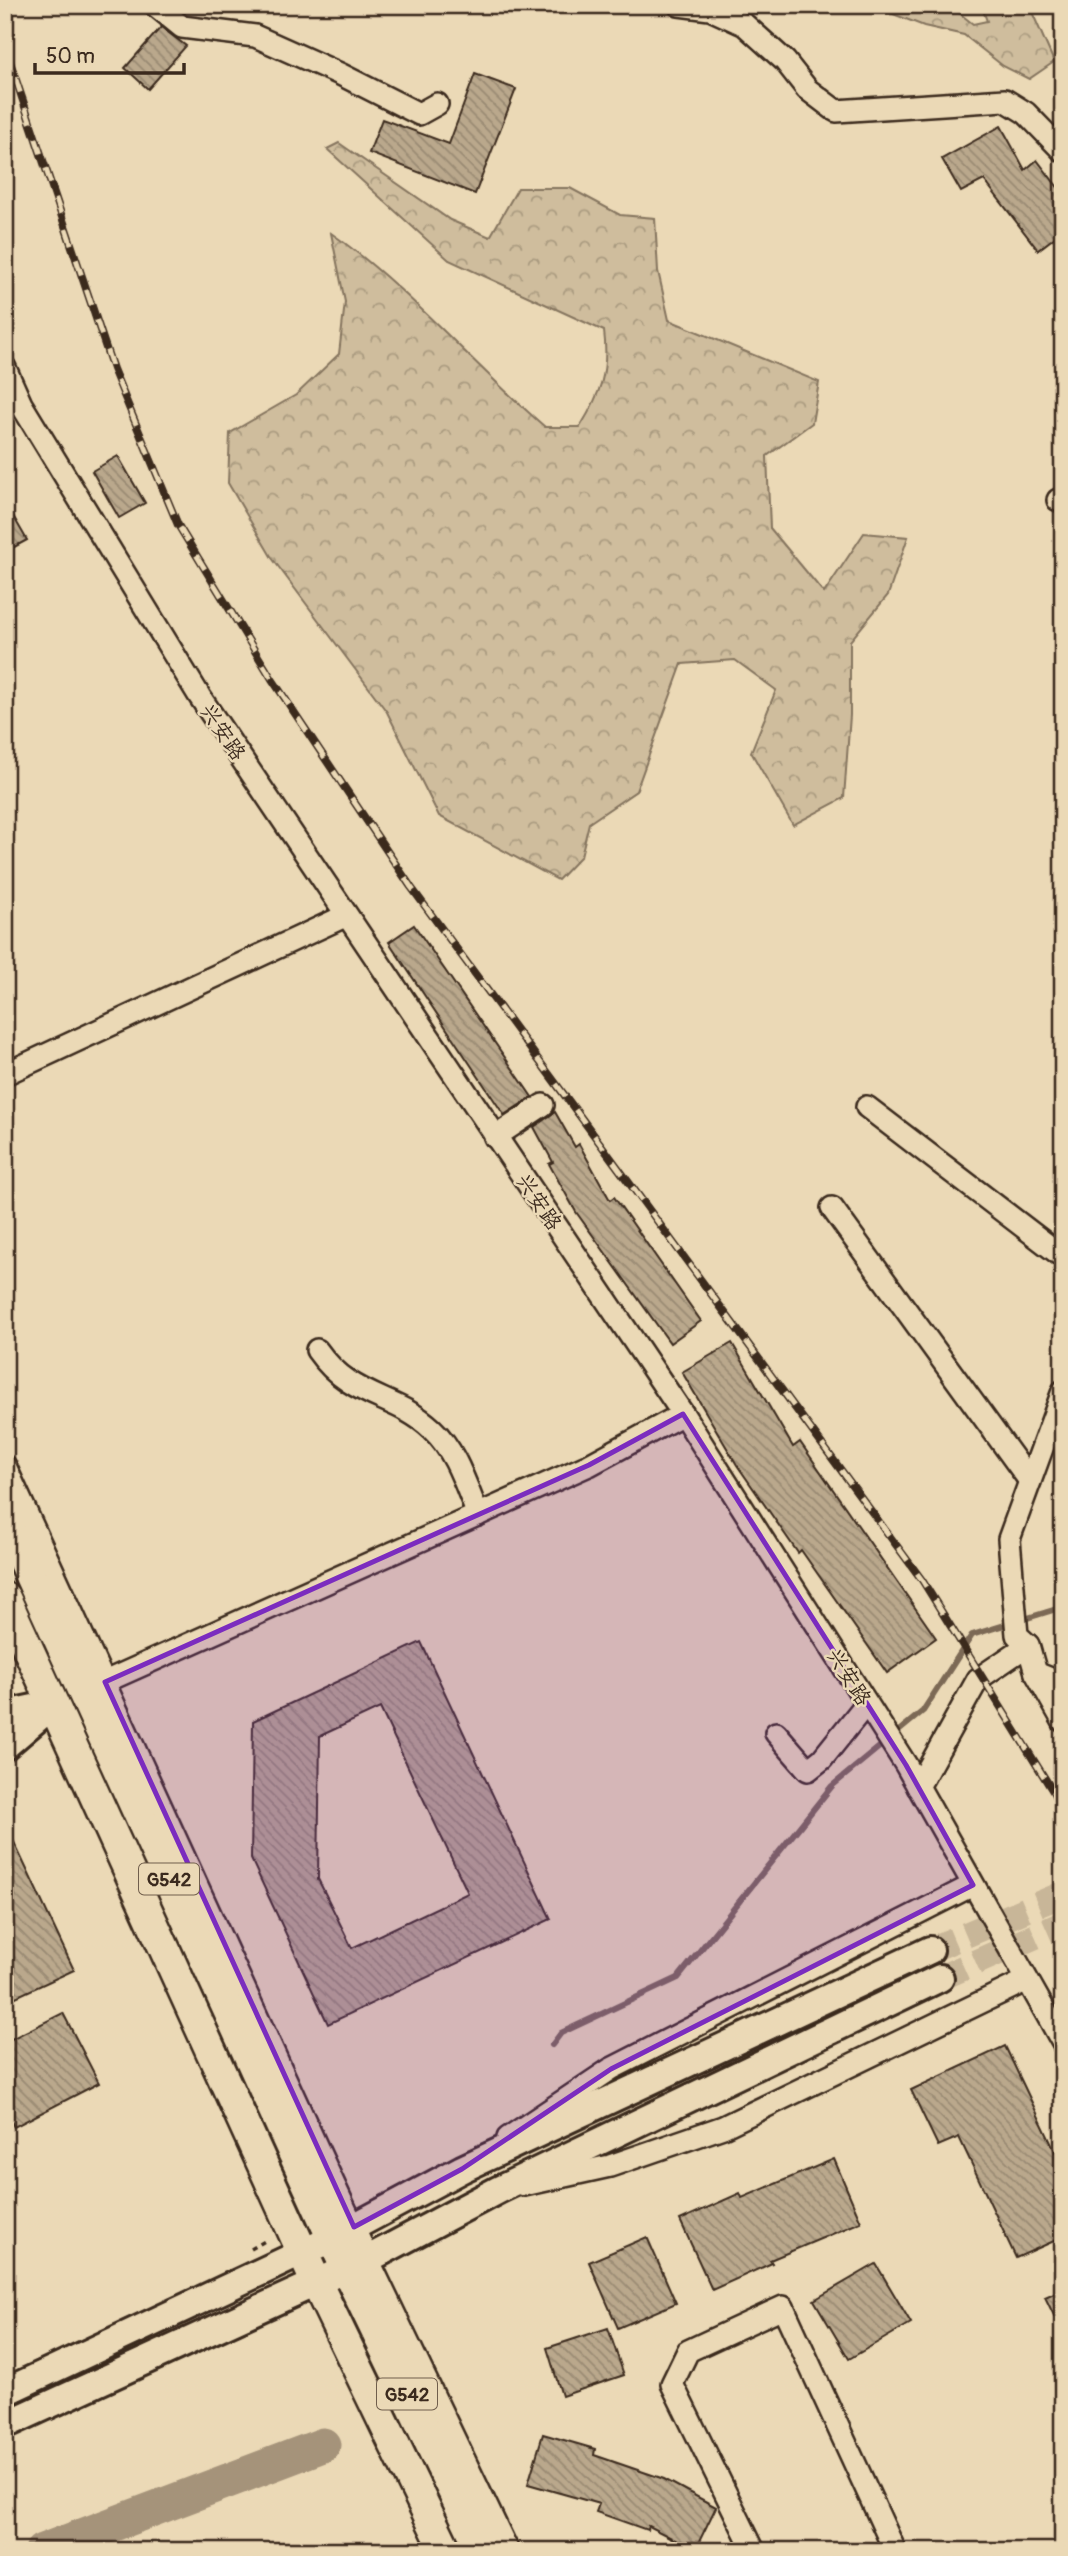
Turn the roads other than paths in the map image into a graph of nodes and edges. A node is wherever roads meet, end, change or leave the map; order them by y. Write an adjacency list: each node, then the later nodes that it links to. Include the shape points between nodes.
1 (155, 5): 3 (street, via 182,27 255,36 419,114)
2 (679, 5): 4 (street, via 710,9 746,25 807,89 836,111 1005,100 1026,113)
3 (437, 104)
4 (1063, 151)
5 (5, 369): 6 (street, 兴安路, via 21,404 200,697)
6 (345, 916): 7 (street); 10 (street, 兴安路)
7 (5, 1074)
8 (543, 1105): 10 (street)
9 (867, 1107): 12 (street)
10 (495, 1137): 15 (street, 兴安路)
11 (832, 1208): 17 (street)
12 (1063, 1257)
13 (317, 1350): 18 (street, via 333,1372 432,1429 450,1451)
14 (1063, 1391): 17 (street)
15 (683, 1414): 18 (street, via 589,1465); 26 (street, 兴安路)
16 (5, 1466): 24 (street)
17 (1030, 1482): 21 (street, via 1009,1539)
18 (478, 1515): 24 (street)
19 (5, 1521): 24 (highway, G542)
20 (5, 1598): 25 (highway, G542)
21 (1023, 1640): 22 (street); 31 (street, via 978,1679)
22 (1036, 1673): 23 (street); 28 (street)
23 (1063, 1684)
24 (94, 1687): 25 (street); 39 (highway, G542)
25 (54, 1704): 27 (main road); 30 (main road); 40 (highway, G542)
26 (869, 1709): 29 (street, via 808,1770); 31 (street, 兴安路)
27 (5, 1714)
28 (1063, 1721)
29 (776, 1733)
30 (5, 1746)
31 (918, 1787): 32 (street, 兴安路)
32 (974, 1885): 35 (street, 兴安路); 37 (street, via 611,2069)
33 (930, 1950): 37 (main road)
34 (940, 1978): 38 (main road)
35 (1026, 1981): 36 (street, 兴安路); 38 (street, via 723,2127 610,2166)
36 (1063, 2043)
37 (462, 2169): 39 (main road)
38 (498, 2190): 41 (main road)
39 (343, 2232): 40 (main road); 41 (highway, G542)
40 (303, 2249): 42 (highway, G542); 43 (main road)
41 (357, 2264): 42 (main road); 46 (highway, G542); 47 (street)
42 (316, 2282): 44 (main road); 45 (highway, G542)
43 (5, 2392)
44 (5, 2425)
45 (446, 2551)
46 (482, 2551)
47 (508, 2551)
48 (754, 2551): 49 (street, via 672,2384 688,2351 783,2307)
49 (895, 2551)

